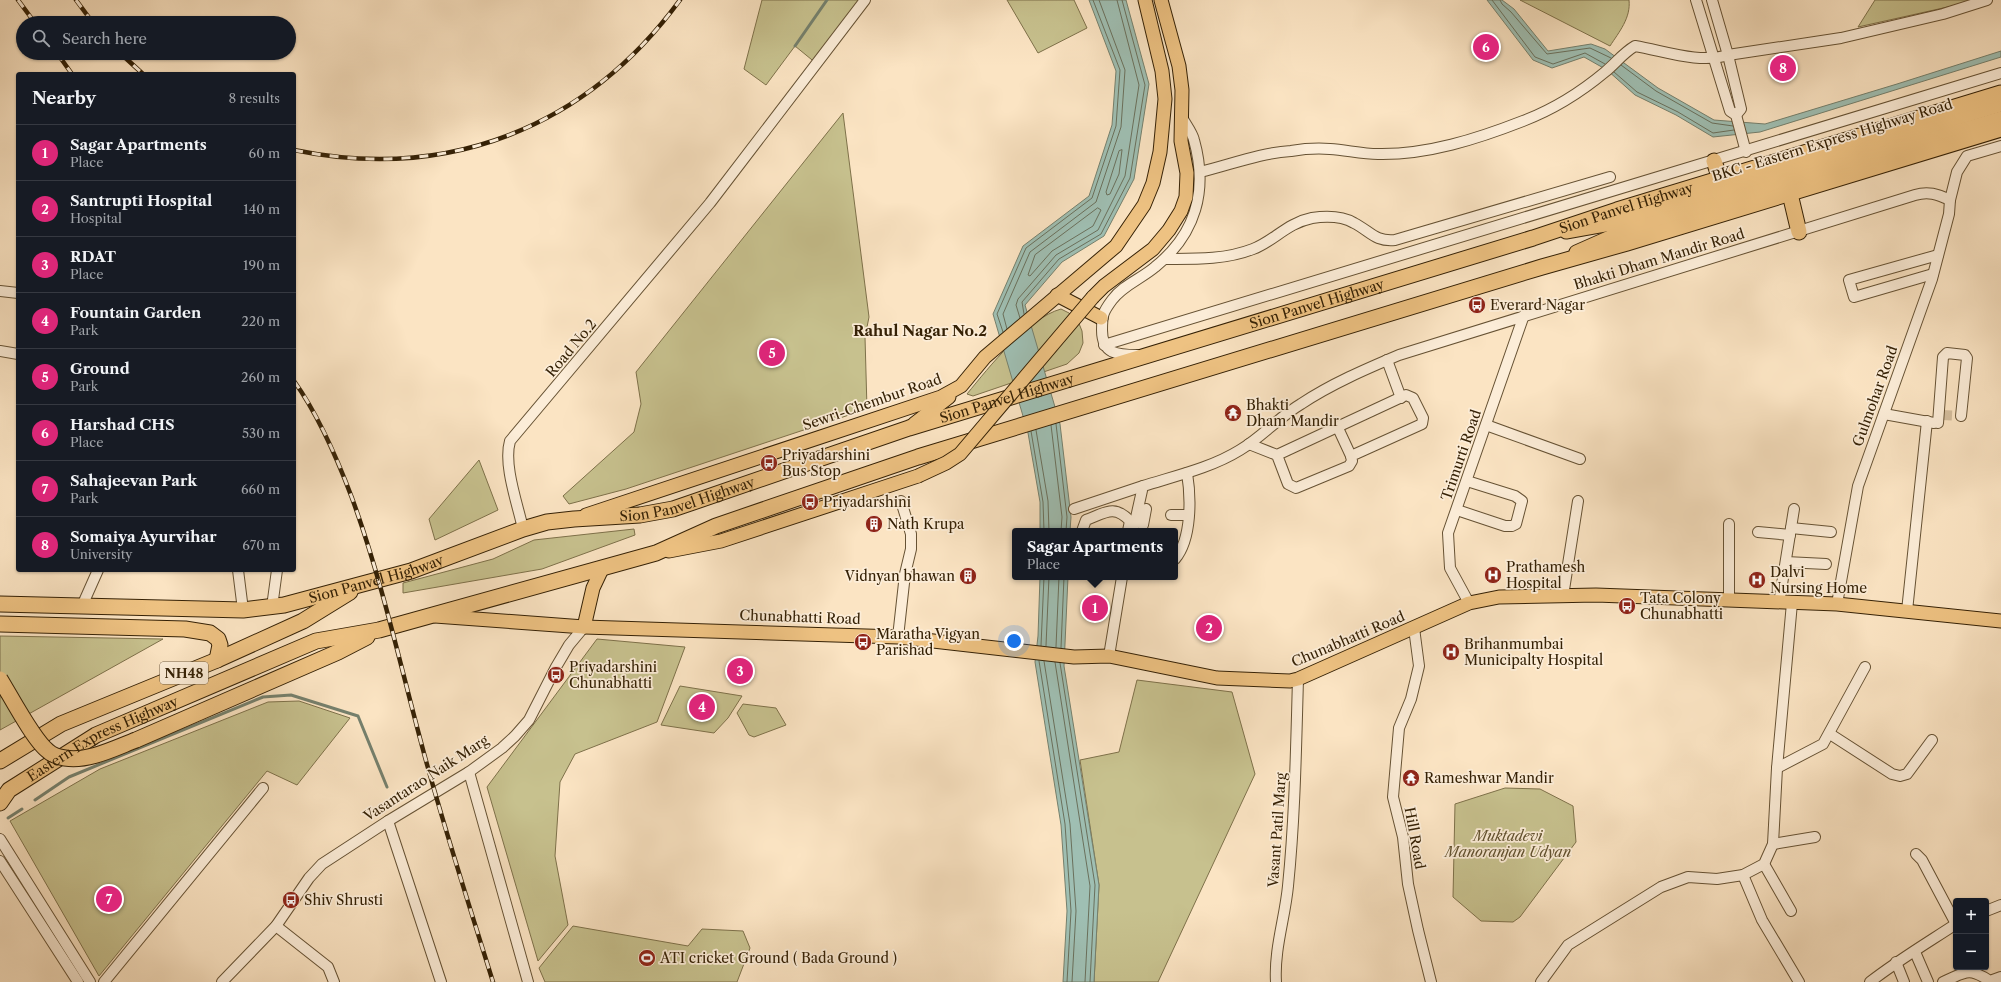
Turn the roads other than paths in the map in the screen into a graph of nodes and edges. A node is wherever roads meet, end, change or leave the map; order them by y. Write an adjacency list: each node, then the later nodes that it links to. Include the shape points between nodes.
1 (865, 0): 72 (street, Road No.2, via 710,203 510,442 510,472)
2 (1145, 0): 35 (main road, Sewri-Chembur Road, via 1162,71 1164,99 1160,152 1153,183 1144,205 1116,246)
3 (1161, 0): 13 (main road, via 1179,66)
4 (1696, 0): 8 (street)
5 (1712, 0): 7 (street)
6 (1987, 0): 7 (street, via 1943,14 1841,38)
7 (1728, 55): 8 (street); 12 (street, via 1741,109)
8 (1714, 59): 12 (street, via 1730,111); 19 (street, via 1635,46 1561,103 1524,121 1480,136 1417,152 1377,154 1330,149 1257,155)
9 (2001, 73): 17 (street)
10 (2001, 93): 21 (highway, Sion Panvel Highway)
11 (2001, 105): 22 (main road, BKC - Eastern Express Highway Road)
12 (1737, 117): 17 (street)
13 (1182, 118): 19 (street, via 1194,138); 76 (main road, bridge, via 1181,141 1187,185 1186,197 1169,230 1153,249 1093,297 960,454 918,476 721,541)
14 (2001, 118): 22 (main road, BKC - Eastern Express Highway Road)
15 (2001, 129): 23 (highway)
16 (2001, 146): 24 (street, Gulmohar Road, via 1967,156 1957,172)
17 (1746, 152): 18 (street)
18 (1714, 161): 21 (highway); 38 (street)
19 (1200, 172): 28 (street, via 1199,199 1192,222)
20 (1610, 177): 28 (street, via 1395,240 1380,240 1353,222 1333,216 1312,218 1290,226 1253,249 1234,254)
21 (1720, 179): 26 (highway, Sion Panvel Highway)
22 (1750, 188): 26 (main road, BKC - Eastern Express Highway Road, via 1616,224); 30 (main road, BKC - Eastern Express Highway Road, via 1619,234)
23 (1790, 194): 25 (highway); 30 (highway)
24 (1950, 200): 25 (street, Bhakti Dham Mandir Road, via 1936,194 1922,193); 27 (street, Gulmohar Road, via 1949,214)
25 (1798, 232): 36 (street, Bhakti Dham Mandir Road)
26 (1533, 238): 41 (highway, Sion Panvel Highway)
27 (1938, 255): 29 (street); 31 (street, Gulmohar Road)
28 (1165, 259): 37 (street, via 1119,292)
29 (1915, 261): 32 (street); 32 (street, via 1849,280 1854,297)
30 (1542, 267): 76 (highway, via 918,457 716,526)
31 (1933, 274): 32 (street); 45 (street, Gulmohar Road)
32 (1918, 278)
33 (0, 291): 34 (street)
34 (16, 293)
35 (1057, 295): 37 (main road); 43 (main road, Sewri-Chembur Road, via 985,357)
36 (1524, 315): 42 (street, Bhakti Dham Mandir Road); 48 (street, Trimurti Road)
37 (1101, 318): 38 (street)
38 (1104, 345): 41 (street, via 1121,355)
39 (0, 351): 40 (street)
40 (16, 354)
41 (1152, 355): 49 (highway, Sion Panvel Highway, bridge)
42 (1387, 360): 44 (street); 51 (street, Bhakti Dham Mandir Road, via 1302,403)
43 (961, 386): 49 (main road); 68 (main road, Sewri-Chembur Road, via 941,397)
44 (1401, 398): 50 (street); 53 (street, via 1406,395 1413,398 1423,418 1422,424)
45 (1884, 414): 47 (street); 91 (street, Gulmohar Road, via 1858,486)
46 (1961, 416): 47 (street, via 1967,358 1947,353 1943,357 1941,419)
47 (1928, 422): 95 (street)
48 (1486, 425): 54 (street); 56 (street, Trimurti Road)
49 (910, 428): 68 (highway, Sion Panvel Highway, via 673,509 640,515)
50 (1338, 428): 52 (street); 53 (street)
51 (1249, 444): 52 (street); 55 (street, Bhakti Dham Mandir Road, via 1239,451)
52 (1277, 455): 53 (street, via 1288,484 1296,488 1349,466)
53 (1351, 456)
54 (1580, 460)
55 (1187, 473): 57 (street, Bhakti Dham Mandir Road); 67 (street, via 1190,498)
56 (1466, 481): 64 (street, Trimurti Road); 64 (street, via 1515,496 1522,501 1516,524 1505,526)
57 (1143, 486): 59 (street, Bhakti Dham Mandir Road); 71 (street)
58 (901, 501): 102 (street, via 911,534 912,549 905,574)
59 (1097, 501): 61 (street, Bhakti Dham Mandir Road); 65 (street)
60 (1578, 501): 86 (street)
61 (1074, 509)
62 (1146, 509): 71 (street)
63 (1794, 509): 74 (street)
64 (1457, 510): 88 (street, Trimurti Road, via 1448,533 1450,568)
65 (1100, 515): 70 (street, via 1086,520); 71 (street, via 1114,510 1119,511)
66 (1171, 515): 67 (street)
67 (1188, 515): 77 (street, via 1185,539)
68 (574, 519): 72 (highway, Sion Panvel Highway / NH48, via 547,522)
69 (1729, 524): 87 (street)
70 (1083, 528)
71 (1136, 528)
72 (523, 529): 85 (highway, Sion Panvel Highway / NH48, via 411,571)
73 (1758, 532): 74 (street)
74 (1791, 532): 75 (street); 78 (street)
75 (1831, 532)
76 (656, 553): 80 (highway, NH48)
77 (1178, 553)
78 (1786, 562): 79 (street); 89 (street)
79 (1826, 564)
80 (602, 570): 96 (highway, NH48); 99 (main road, Vasantarao Naik Marg, via 593,588)
81 (97, 572): 92 (street)
82 (238, 572): 94 (street)
83 (277, 572): 93 (street)
84 (1122, 580): 103 (street)
85 (366, 582): 93 (highway, Sion Panvel Highway); 104 (highway, Eastern Express Highway / NH48, via 303,621)
86 (1563, 596): 87 (main road, Chunabhatti Road); 88 (main road, Chunabhatti Road, via 1499,597)
87 (1729, 601): 89 (main road, Chunabhatti Road)
88 (1469, 603): 100 (main road, Chunabhatti Road)
89 (1786, 603): 91 (main road, Chunabhatti Road); 111 (street)
90 (0, 604): 92 (highway, Sion Panvel Highway)
91 (1837, 604): 95 (main road, Chunabhatti Road)
92 (82, 606): 94 (highway, Sion Panvel Highway)
93 (272, 607): 94 (highway, Sion Panvel Highway)
94 (243, 610)
95 (1907, 611): 97 (main road, Chunabhatti Road)
96 (426, 616): 99 (main road, Chunabhatti Road); 101 (highway, NH48)
97 (2001, 621)
98 (0, 624): 104 (highway, via 185,629 210,633 218,639 220,645)
99 (584, 626): 102 (main road, Chunabhatti Road); 112 (street, Vasantarao Naik Marg, via 556,667 529,720 502,748)
100 (1414, 628): 107 (main road, Chunabhatti Road); 142 (street, Hill Road, via 1419,666 1411,699 1399,728 1393,797 1403,837 1408,884)
101 (379, 630): 106 (highway, bridge, via 338,652 136,740 106,751 74,758 64,758 47,751); 114 (highway, Eastern Express Highway / NH48, via 316,641 96,735)
102 (898, 637): 103 (main road, Chunabhatti Road, via 1074,657)
103 (1109, 656): 107 (main road, Chunabhatti Road, via 1209,677)
104 (217, 660): 110 (highway, Eastern Express Highway / NH48, via 61,724)
105 (1865, 667): 108 (street)
106 (0, 679)
107 (1298, 680): 141 (street, Vasant Patil Marg, via 1295,789 1288,887 1277,955)
108 (1830, 734): 109 (street, via 1892,774 1900,776 1907,774); 111 (street, via 1823,744)
109 (1932, 740)
110 (0, 761)
111 (1777, 768): 119 (street)
112 (469, 772): 116 (street, Vasantarao Naik Marg); 140 (street)
113 (263, 788): 136 (street)
114 (5, 791): 115 (highway)
115 (0, 803)
116 (388, 821): 128 (street, Vasantarao Naik Marg, via 322,864 309,878); 139 (street)
117 (1815, 836): 119 (street)
118 (0, 839): 135 (street)
119 (1773, 844): 122 (street)
120 (1916, 854): 127 (street, via 1922,860)
121 (0, 861): 134 (street)
122 (1764, 864): 123 (street); 126 (street)
123 (1743, 875): 143 (street, via 1717,879 1688,877 1661,887 1568,945); 144 (street, via 1762,920)
124 (2001, 905): 125 (street)
125 (1989, 910)
126 (1792, 911)
127 (1953, 918)
128 (276, 926): 137 (street, Vasantarao Naik Marg); 138 (street, via 328,967)
129 (1953, 926): 130 (street)
130 (1915, 952): 131 (street); 147 (street)
131 (1896, 962): 145 (street); 146 (street)
132 (2001, 977): 133 (street)
133 (1991, 981): 148 (street, via 1972,971)
134 (78, 982)
135 (90, 982)
136 (104, 982)
137 (222, 982)
138 (334, 982)
139 (441, 982)
140 (528, 982)
141 (1276, 982)
142 (1431, 982)
143 (1541, 982)
144 (1799, 982)
145 (1870, 982)
146 (1904, 982)
147 (1928, 982)
148 (1943, 982)

